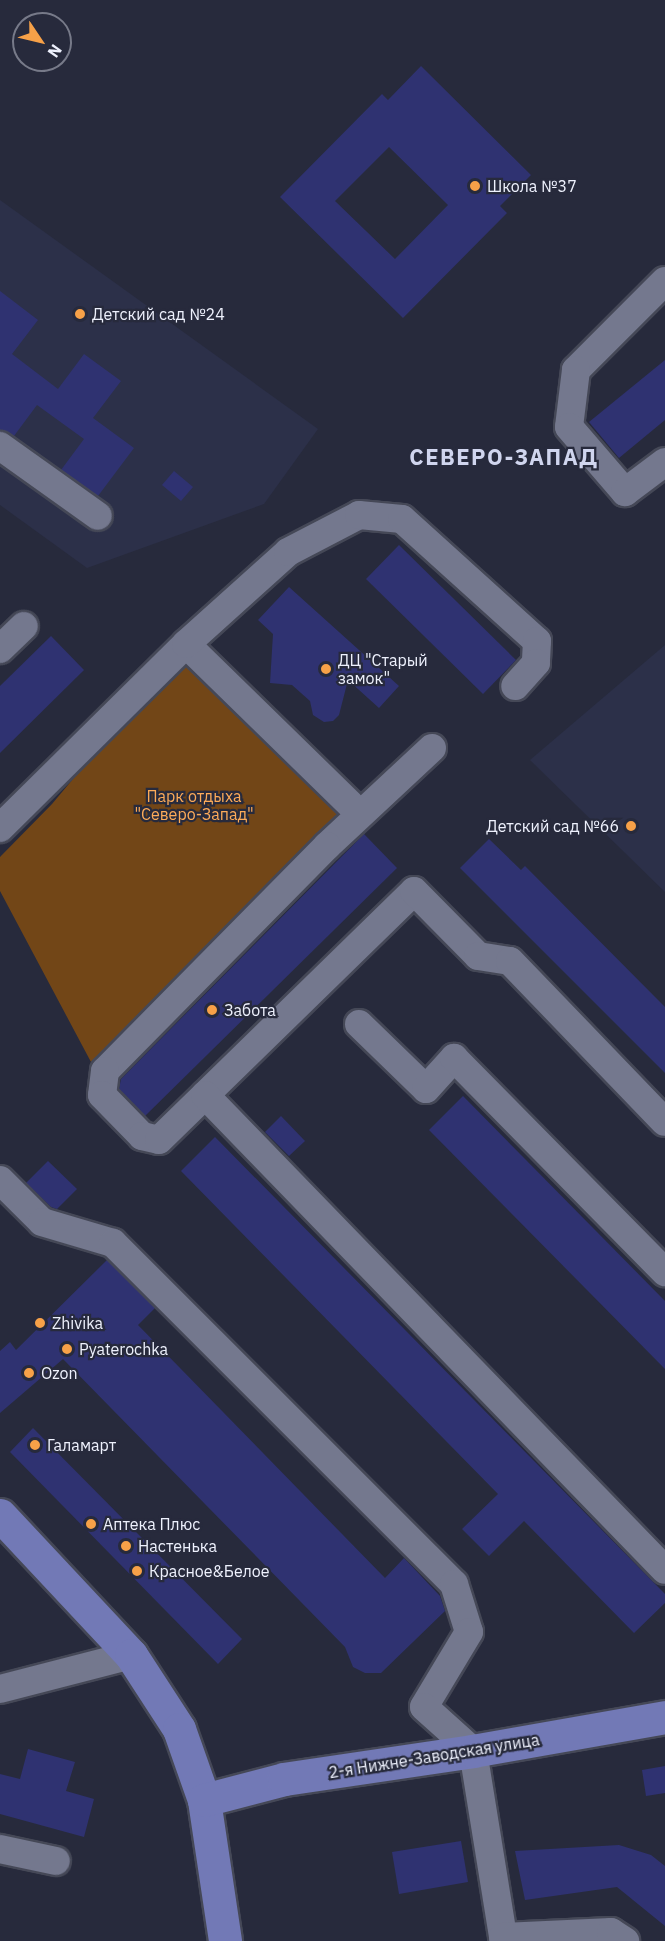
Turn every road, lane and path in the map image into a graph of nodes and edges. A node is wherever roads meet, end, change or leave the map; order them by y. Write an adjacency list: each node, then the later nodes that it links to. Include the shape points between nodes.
1 (665, 281): 3 (street, via 576,370 569,427 625,492)
2 (0, 446): 4 (street)
3 (665, 462)
4 (98, 516)
5 (24, 626): 7 (street)
6 (186, 644): 8 (street, via 288,552 359,515 402,519 537,641 537,663); 10 (street); 11 (street)
7 (0, 649)
8 (515, 686)
9 (432, 748): 13 (street, via 327,846 105,1071 102,1095 142,1136 159,1140)
10 (350, 804)
11 (0, 828)
12 (359, 1024): 16 (street, via 426,1089 454,1058)
13 (205, 1095): 14 (street, via 414,891 478,956 510,961); 18 (street)
14 (665, 1122)
15 (0, 1180): 22 (street, via 42,1222 113,1243 454,1584 469,1632 424,1707)
16 (665, 1272)
17 (0, 1515): 19 (main road)
18 (665, 1570)
19 (132, 1655): 20 (street); 23 (main road, via 179,1729)
20 (0, 1689)
21 (665, 1717): 22 (main road, 2-я Нижне-Заводская улица)
22 (473, 1750): 23 (main road, 2-я Нижне-Заводская улица, via 284,1779); 27 (street, via 503,1937 612,1932)
23 (204, 1800): 26 (main road)
24 (0, 1849): 25 (street)
25 (56, 1861)
26 (225, 1941)
27 (625, 1941)

